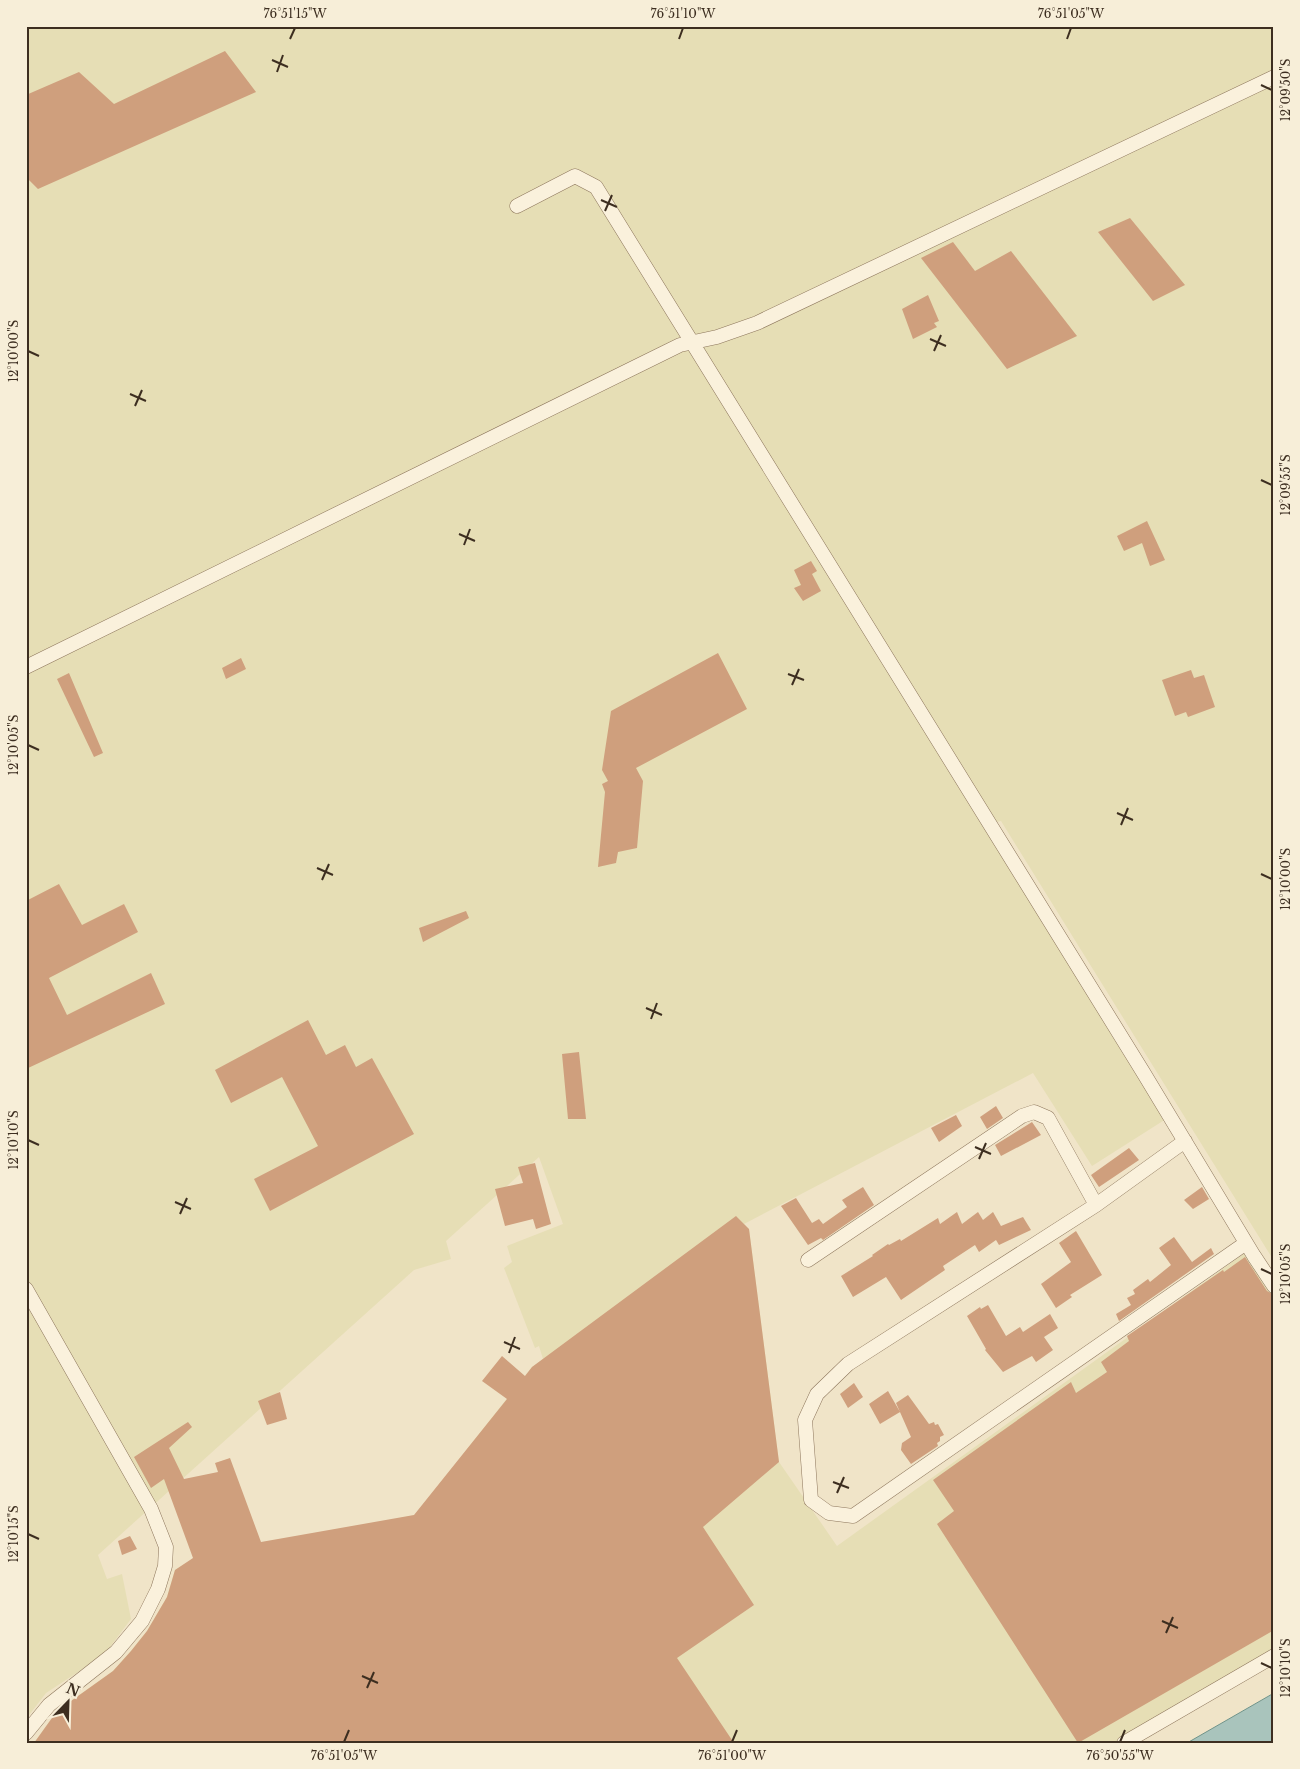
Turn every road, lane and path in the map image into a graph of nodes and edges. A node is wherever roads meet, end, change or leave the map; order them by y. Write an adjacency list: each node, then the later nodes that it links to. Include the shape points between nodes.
1 (1274, 77): 3 (street, via 757,323)
2 (517, 206): 3 (street, via 575,176 596,187)
3 (691, 342): 4 (street); 5 (street)
4 (26, 668)
5 (1185, 1141): 6 (street); 7 (street)
6 (1096, 1205): 7 (street, via 848,1364 817,1394 805,1420 811,1500 828,1513 853,1516); 8 (street, via 1048,1118 1034,1112 1022,1116)
7 (1246, 1243): 9 (street)
8 (808, 1260)
9 (1274, 1286)
10 (26, 1290): 12 (street, via 151,1509 166,1547 165,1566 158,1589 142,1621 116,1652 49,1705)
11 (1274, 1656): 13 (street)
12 (26, 1733)
13 (1124, 1743)

